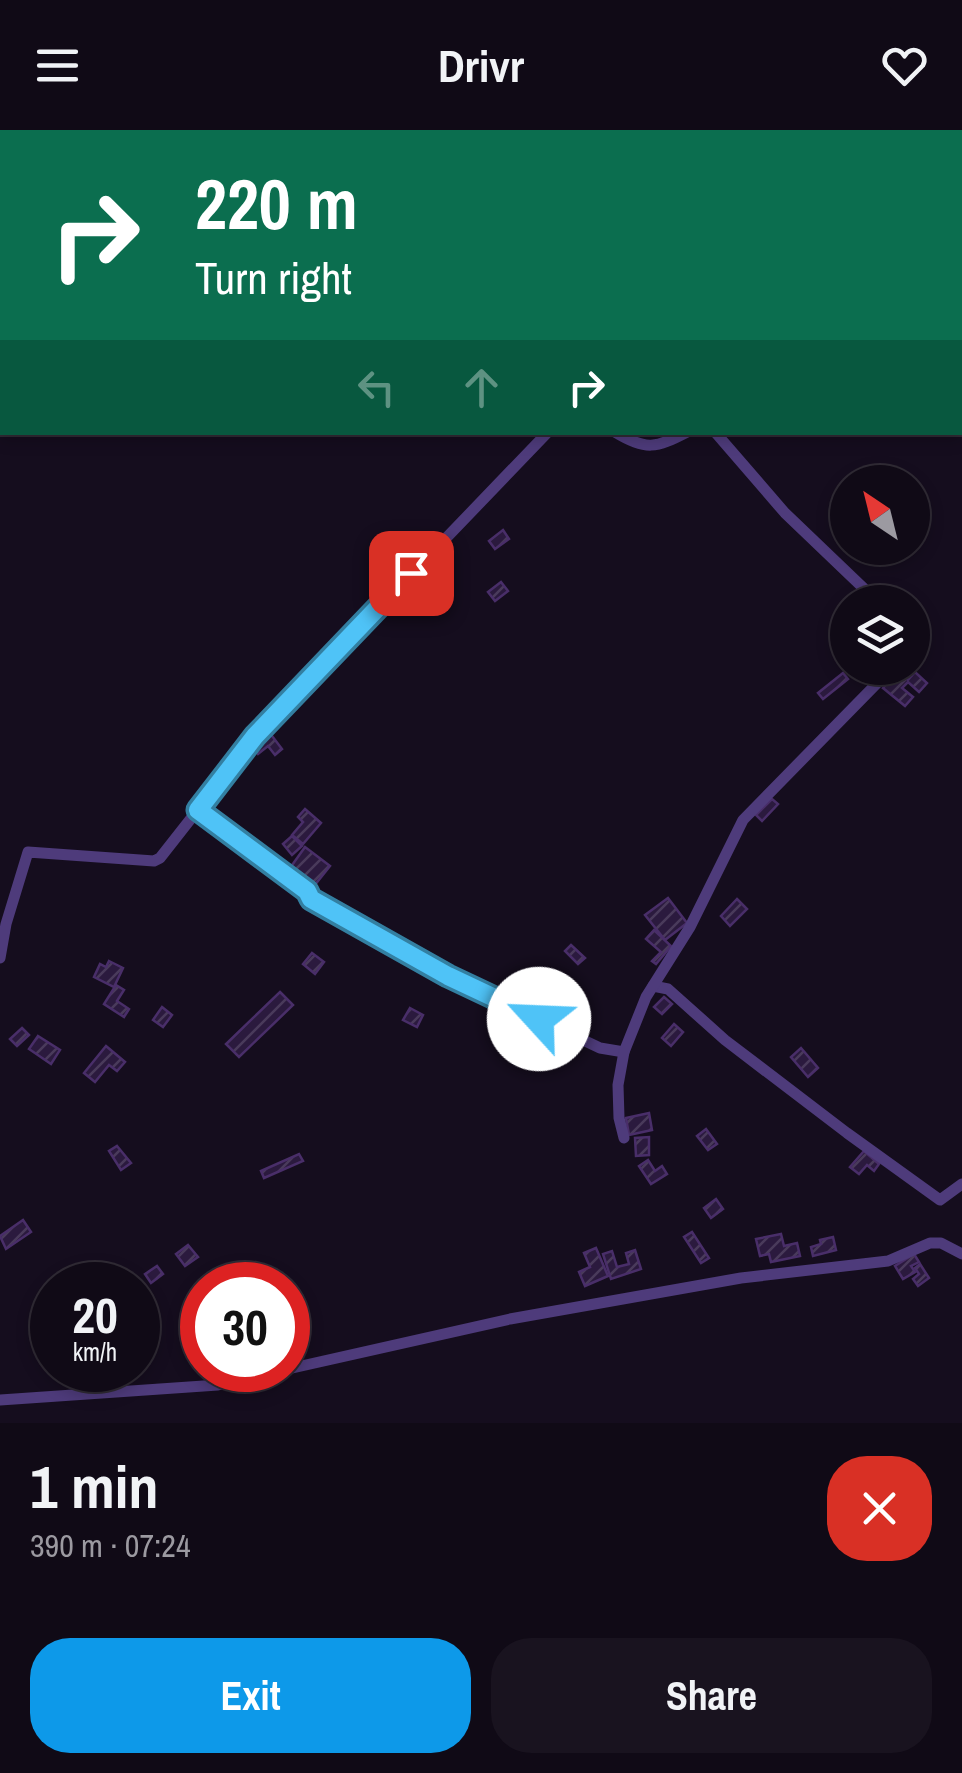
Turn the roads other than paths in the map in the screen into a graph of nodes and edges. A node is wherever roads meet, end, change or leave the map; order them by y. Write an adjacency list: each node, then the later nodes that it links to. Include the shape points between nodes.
1 (545, 435): 7 (street, via 255,736)
2 (620, 435): 3 (street, via 659,446)
3 (681, 435)
4 (719, 435): 5 (street, via 784,513)
5 (860, 585)
6 (875, 685): 9 (street, via 743,820)
7 (198, 810): 8 (street, via 154,862 28,852); 10 (street, via 311,899 448,976 600,1048)
8 (0, 958)
9 (653, 986): 10 (street); 12 (street, via 668,989 724,1040 940,1200)
10 (624, 1052): 11 (street, via 618,1085)
11 (624, 1138)
12 (962, 1184)
13 (962, 1254): 14 (street, via 930,1242 888,1261 741,1278 549,1312)
14 (310, 1365)
15 (180, 1388): 16 (street)
16 (0, 1400)

